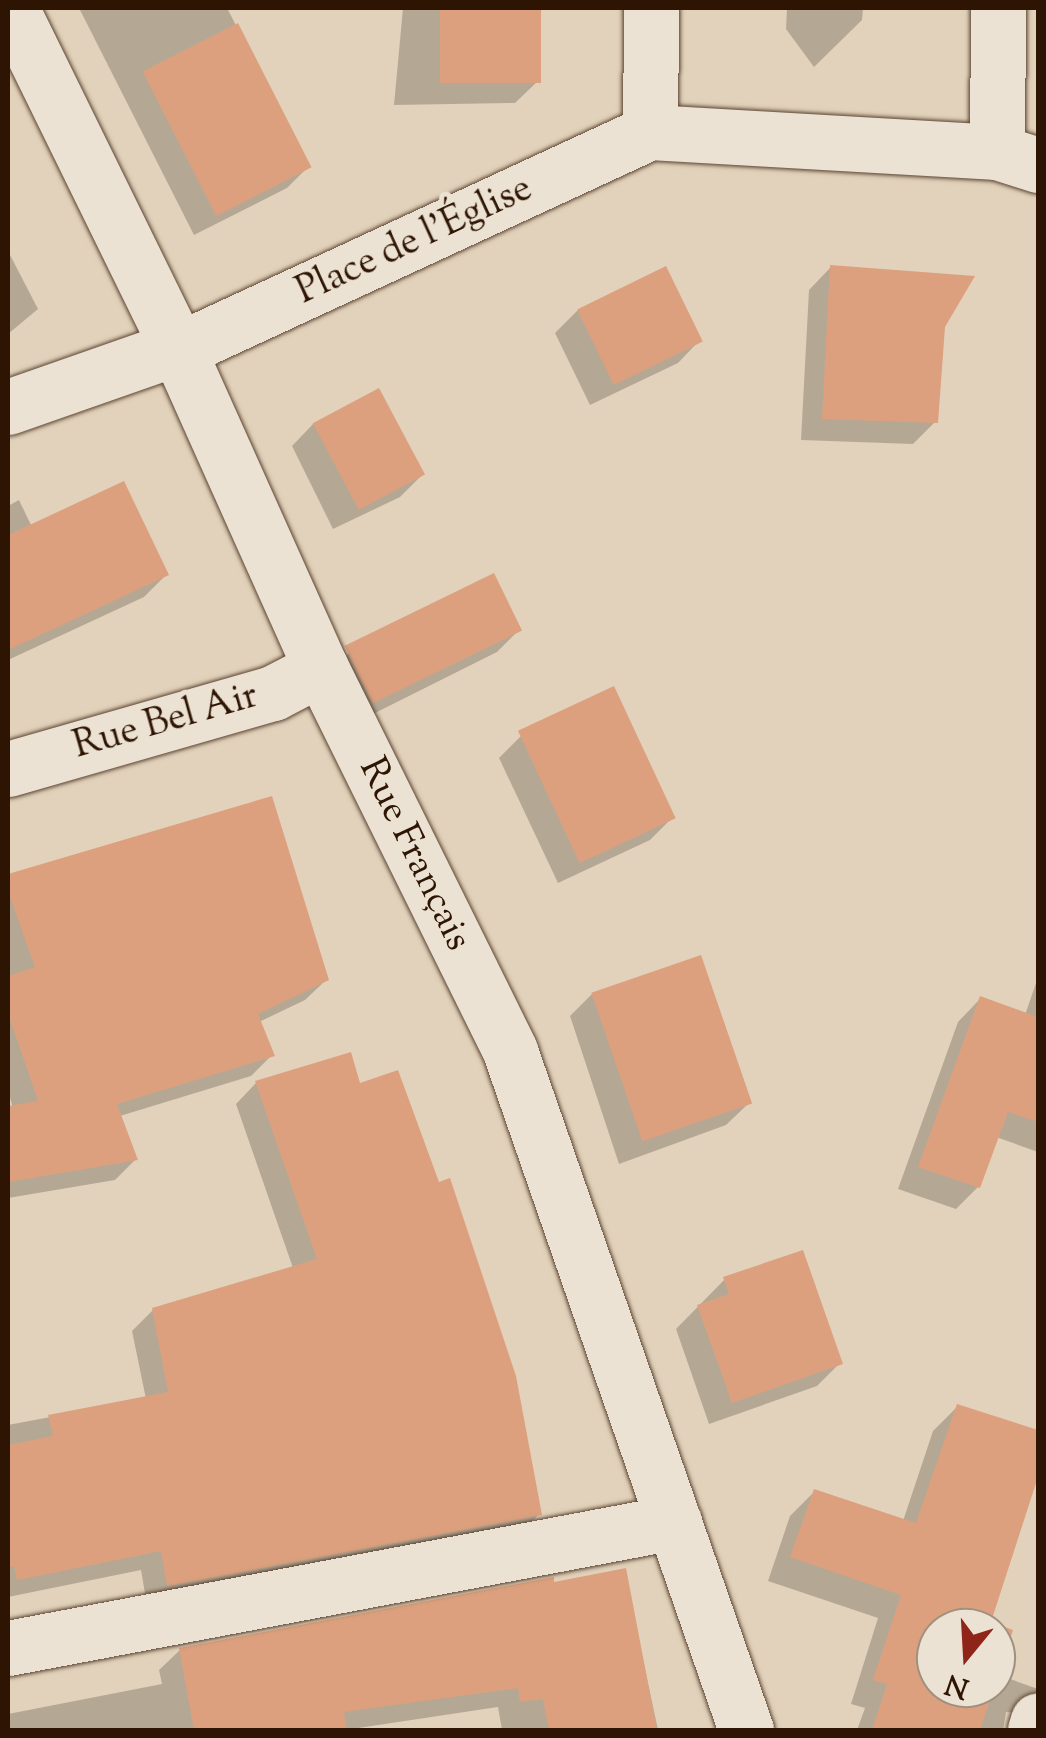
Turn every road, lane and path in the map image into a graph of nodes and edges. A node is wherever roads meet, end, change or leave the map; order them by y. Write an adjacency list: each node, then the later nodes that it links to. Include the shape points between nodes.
1 (11, 8): 6 (street, Rue Français)
2 (651, 8): 4 (street)
3 (998, 8): 5 (street, Place de l'Église)
4 (650, 132): 5 (street, Place de l'Église); 6 (street, Place de l'Église)
5 (1018, 158)
6 (178, 349): 7 (street, Place de l'Église); 8 (street, Rue Français)
7 (8, 408)
8 (321, 668): 9 (street, Rue Bel Air, via 273,693); 10 (street, Rue Français, via 510,1051)
9 (8, 770)
10 (674, 1522): 11 (street); 13 (street, Rue Français)
11 (8, 1648)
12 (1038, 1720): 14 (street)
13 (746, 1730)
14 (1035, 1730)

